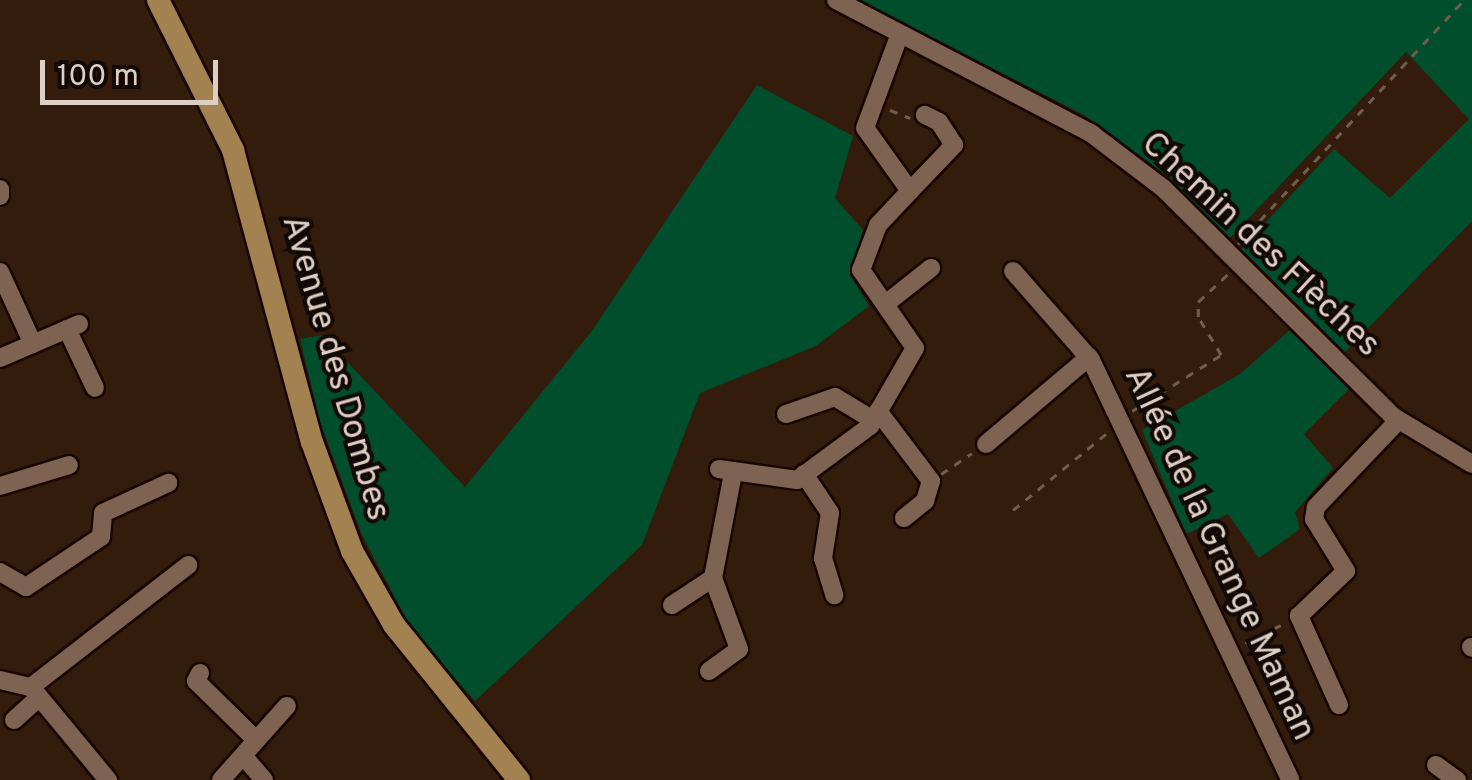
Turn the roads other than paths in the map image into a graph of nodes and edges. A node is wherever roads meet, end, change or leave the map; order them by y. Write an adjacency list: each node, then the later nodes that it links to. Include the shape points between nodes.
1 (158, 0): 42 (main road, Avenue des Dombes, via 233,150 312,442 352,552 394,625)
2 (836, 0): 3 (street, Chemin des Flèches)
3 (899, 36): 5 (street, via 865,128); 16 (street, Chemin des Flèches, via 1092,134 1235,257)
4 (925, 115): 5 (street, via 939,122 954,145)
5 (910, 191): 9 (street, via 878,225 861,270)
6 (931, 268): 9 (street)
7 (1013, 270): 11 (street, Allée de la Grange Maman)
8 (0, 272): 10 (street)
9 (888, 302): 15 (street, via 916,348)
10 (33, 344): 12 (street); 13 (street, via 73,327)
11 (1089, 357): 17 (street, Allée de la Grange Maman); 43 (street, Allée de la Grange Maman)
12 (0, 358)
13 (95, 388)
14 (786, 414): 15 (street, via 835,397)
15 (876, 415): 20 (street); 23 (street, via 931,480 925,501)
16 (1398, 421): 18 (street, Chemin des Flèches); 33 (street, via 1321,495 1314,520 1346,571 1299,616)
17 (986, 444)
18 (1469, 457)
19 (69, 465): 22 (street)
20 (804, 474): 26 (street, via 797,480 726,471); 27 (street, via 830,513 823,558)
21 (168, 483): 25 (street, via 103,513 100,537 26,588)
22 (0, 486)
23 (904, 518)
24 (188, 565): 32 (street)
25 (0, 572)
26 (712, 578): 28 (street); 29 (street, via 740,649)
27 (834, 595)
28 (672, 605)
29 (709, 671)
30 (200, 673): 36 (street, via 196,681)
31 (0, 680): 32 (street)
32 (33, 694): 35 (street); 39 (street)
33 (1339, 705)
34 (288, 706): 36 (street)
35 (14, 720)
36 (256, 739): 37 (street)
37 (245, 758): 40 (street); 41 (street)
38 (1436, 765): 44 (street)
39 (102, 778)
40 (221, 780)
41 (264, 780)
42 (519, 780)
43 (1290, 780)
44 (1457, 780)

